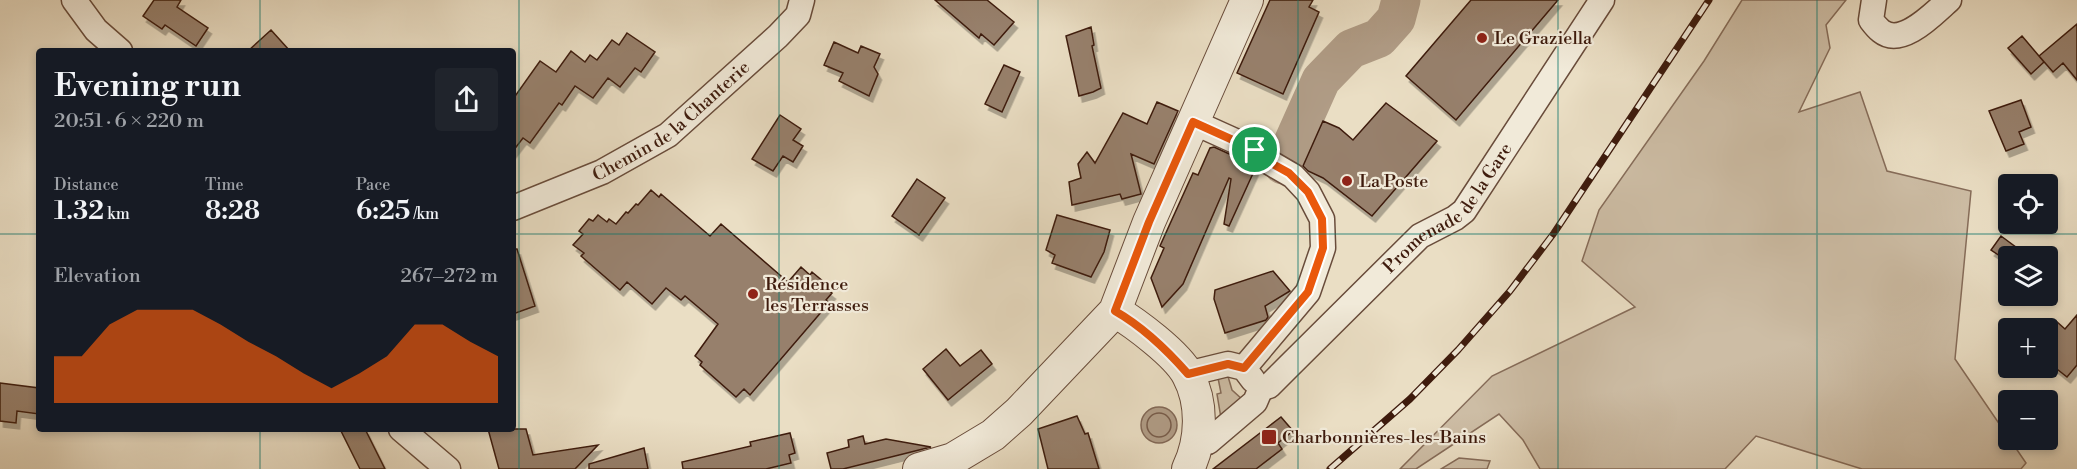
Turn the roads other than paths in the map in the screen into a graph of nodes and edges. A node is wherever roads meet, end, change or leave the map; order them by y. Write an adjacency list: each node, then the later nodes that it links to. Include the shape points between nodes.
1 (74, 0): 7 (street, via 96,30)
2 (802, 0): 9 (street, Chemin de la Chanterie, via 798,15 778,36 668,135 602,172)
3 (1247, 0): 8 (street)
4 (1602, 0): 13 (street, Promenade de la Gare, via 1464,211 1420,236 1269,386)
5 (1874, 0): 6 (street, via 1871,20 1882,33 1898,35 1914,30)
6 (1949, 0)
7 (117, 48)
8 (1193, 122): 10 (street); 11 (street, via 1255,150 1289,173 1308,192 1322,219 1323,248 1308,292)
9 (516, 207)
10 (1115, 311): 12 (street, via 1133,322); 17 (street, via 993,435 953,459)
11 (1244, 368): 12 (street, via 1228,364); 13 (street)
12 (1188, 374): 15 (street, via 1199,406)
13 (1261, 388): 15 (street, Promenade de la Gare, via 1255,402)
14 (405, 432): 16 (street)
15 (1193, 455)
16 (448, 469)
17 (919, 469)

